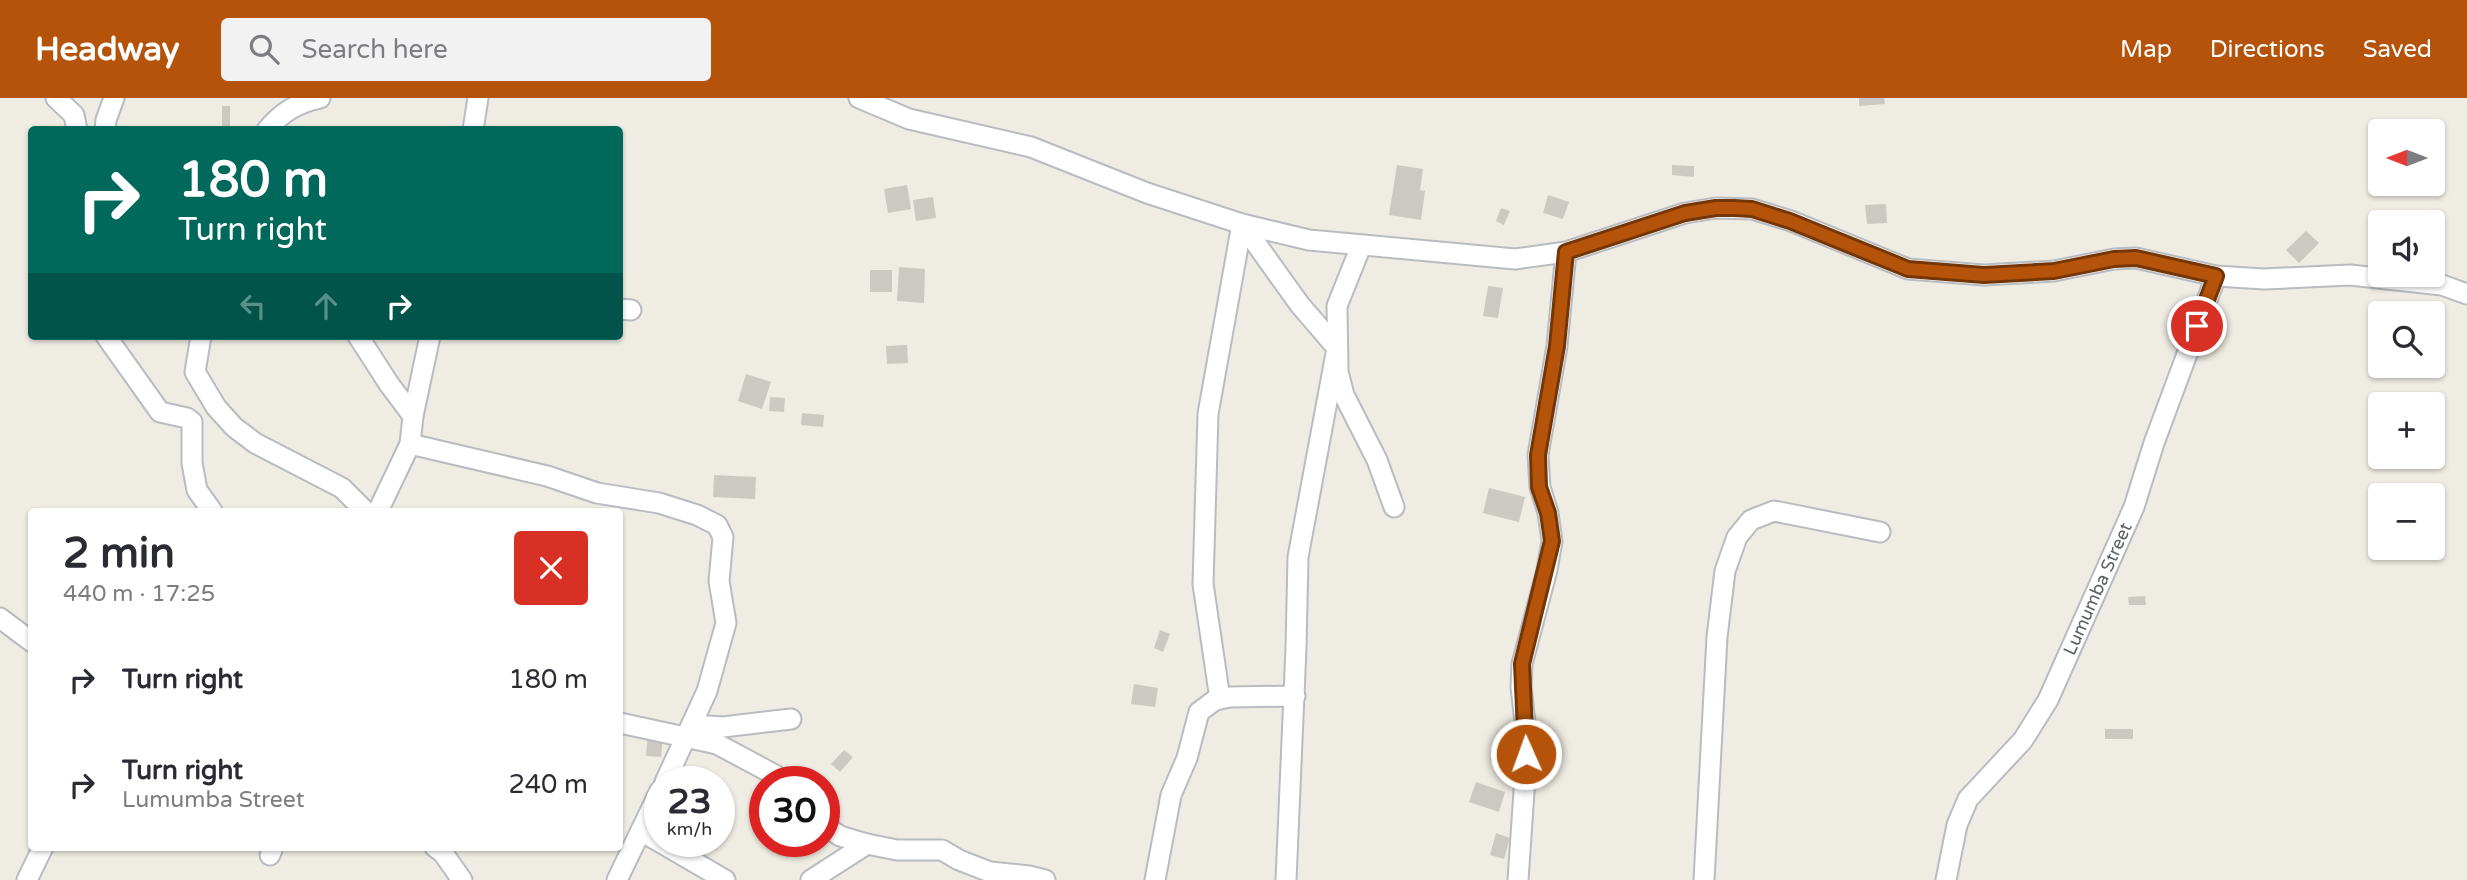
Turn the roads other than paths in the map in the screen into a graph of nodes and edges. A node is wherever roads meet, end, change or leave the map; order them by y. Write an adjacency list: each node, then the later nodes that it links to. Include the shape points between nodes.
1 (57, 98): 6 (street, via 74,115)
2 (114, 98): 7 (street)
3 (320, 98): 8 (street, via 303,102)
4 (478, 98): 9 (street)
5 (859, 98): 10 (street, via 909,119 1031,147 1147,193)
6 (76, 126)
7 (105, 126)
8 (270, 126)
9 (474, 126)
10 (1242, 223): 11 (street, via 1309,240); 19 (street); 30 (street, via 1208,414 1203,584)
11 (1361, 246): 12 (street, via 1515,259); 19 (street, via 1337,306)
12 (1566, 252): 13 (street, via 1685,213 1740,208 1790,221 1908,269 1984,275 2054,271 2136,258); 50 (street, via 1557,346 1538,455 1539,487 1552,541 1522,664 1526,731)
13 (2216, 276): 14 (street, via 2350,275 2442,285); 52 (street, Lumumba Street, via 2134,507 2048,700 2023,740 1968,799 1957,825)
14 (2467, 294)
15 (109, 340): 23 (street, via 160,412 192,422 197,490)
16 (200, 340): 24 (street, via 195,372 234,427 342,488)
17 (361, 340): 20 (street)
18 (429, 340): 20 (street)
19 (1337, 348): 22 (street, via 1344,395 1377,460); 29 (street, via 1298,557)
20 (413, 416): 21 (street)
21 (410, 444): 25 (street); 33 (street, via 597,492 659,503 717,525 723,537 719,581 726,623 707,691)
22 (1394, 507)
23 (210, 508)
24 (362, 508)
25 (379, 508)
26 (1880, 532): 51 (street, via 1774,510 1751,520 1737,537 1725,571 1717,637)
27 (3, 625): 28 (street)
28 (28, 640)
29 (1295, 696): 30 (street); 49 (street)
30 (1220, 699): 48 (street, via 1199,712 1171,795)
31 (791, 719): 33 (street)
32 (623, 723): 33 (street)
33 (688, 732): 34 (street); 35 (street)
34 (672, 766)
35 (758, 766)
36 (644, 825): 37 (street)
37 (641, 831): 44 (street); 45 (street)
38 (840, 836): 39 (street)
39 (867, 844): 46 (street); 47 (street, via 897,850 942,850 990,872)
40 (41, 851): 42 (street)
41 (440, 851): 43 (street)
42 (27, 880)
43 (462, 880)
44 (617, 880)
45 (725, 880)
46 (811, 880)
47 (1045, 880)
48 (1155, 880)
49 (1286, 880)
50 (1518, 880)
51 (1704, 880)
52 (1946, 880)

